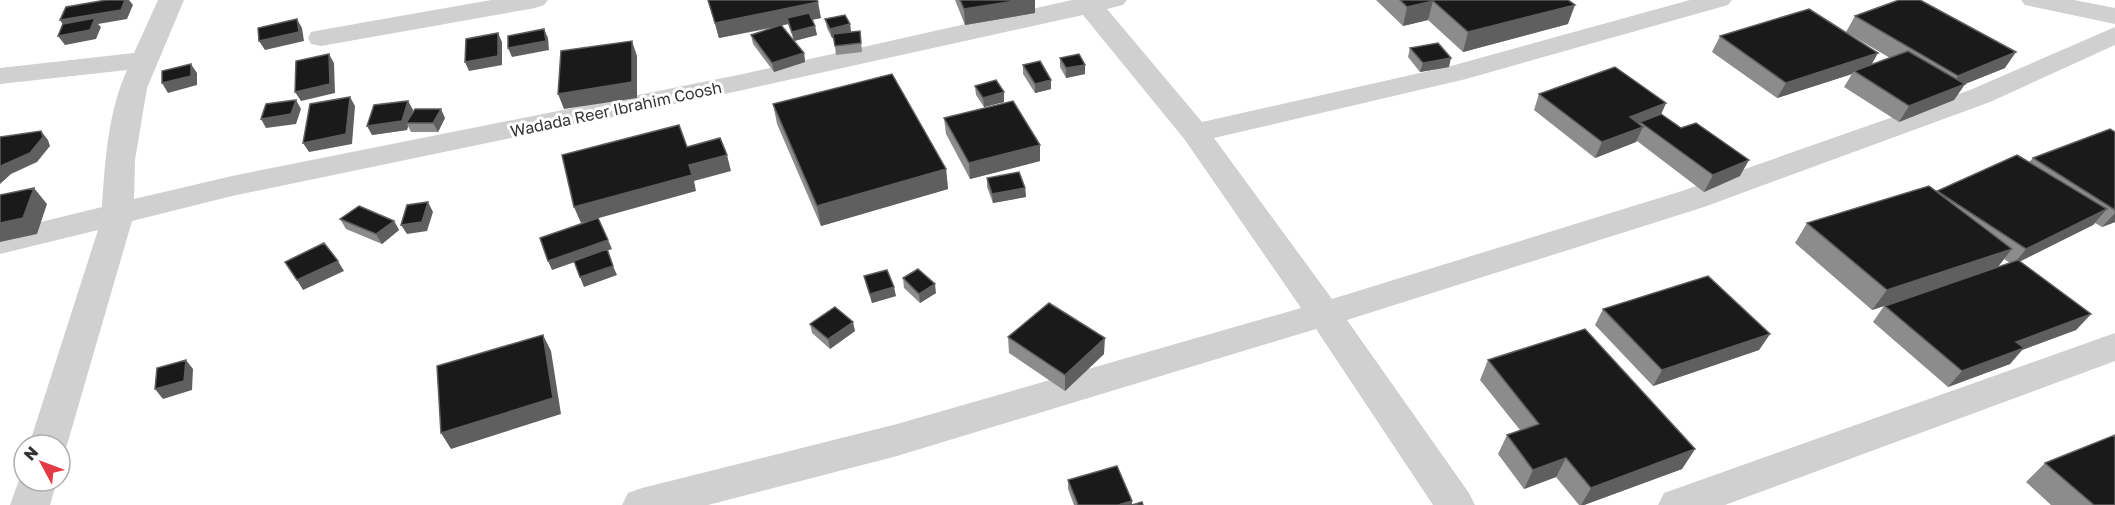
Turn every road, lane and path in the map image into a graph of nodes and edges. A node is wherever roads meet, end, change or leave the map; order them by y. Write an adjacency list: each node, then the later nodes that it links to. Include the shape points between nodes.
1 (171, 0): 9 (street)
2 (535, 0): 8 (street)
3 (1719, 0): 11 (street, via 1456,74)
4 (2034, 0): 6 (street)
5 (1096, 2): 11 (street); 12 (street, Wadada Reer Ibrahim Coosh, via 743,82 232,186)
6 (2115, 16)
7 (2115, 35): 14 (street, via 1980,96 1704,195)
8 (321, 38)
9 (145, 60): 10 (street); 12 (street, via 133,88 124,127)
10 (0, 76)
11 (1195, 134): 14 (street)
12 (118, 216): 13 (street, Wadada Reer Ibrahim Coosh); 16 (street)
13 (0, 243)
14 (1324, 314): 17 (street, via 897,440); 18 (street)
15 (2115, 347): 19 (street)
16 (52, 433)
17 (642, 505)
18 (1455, 505)
19 (1678, 505)

